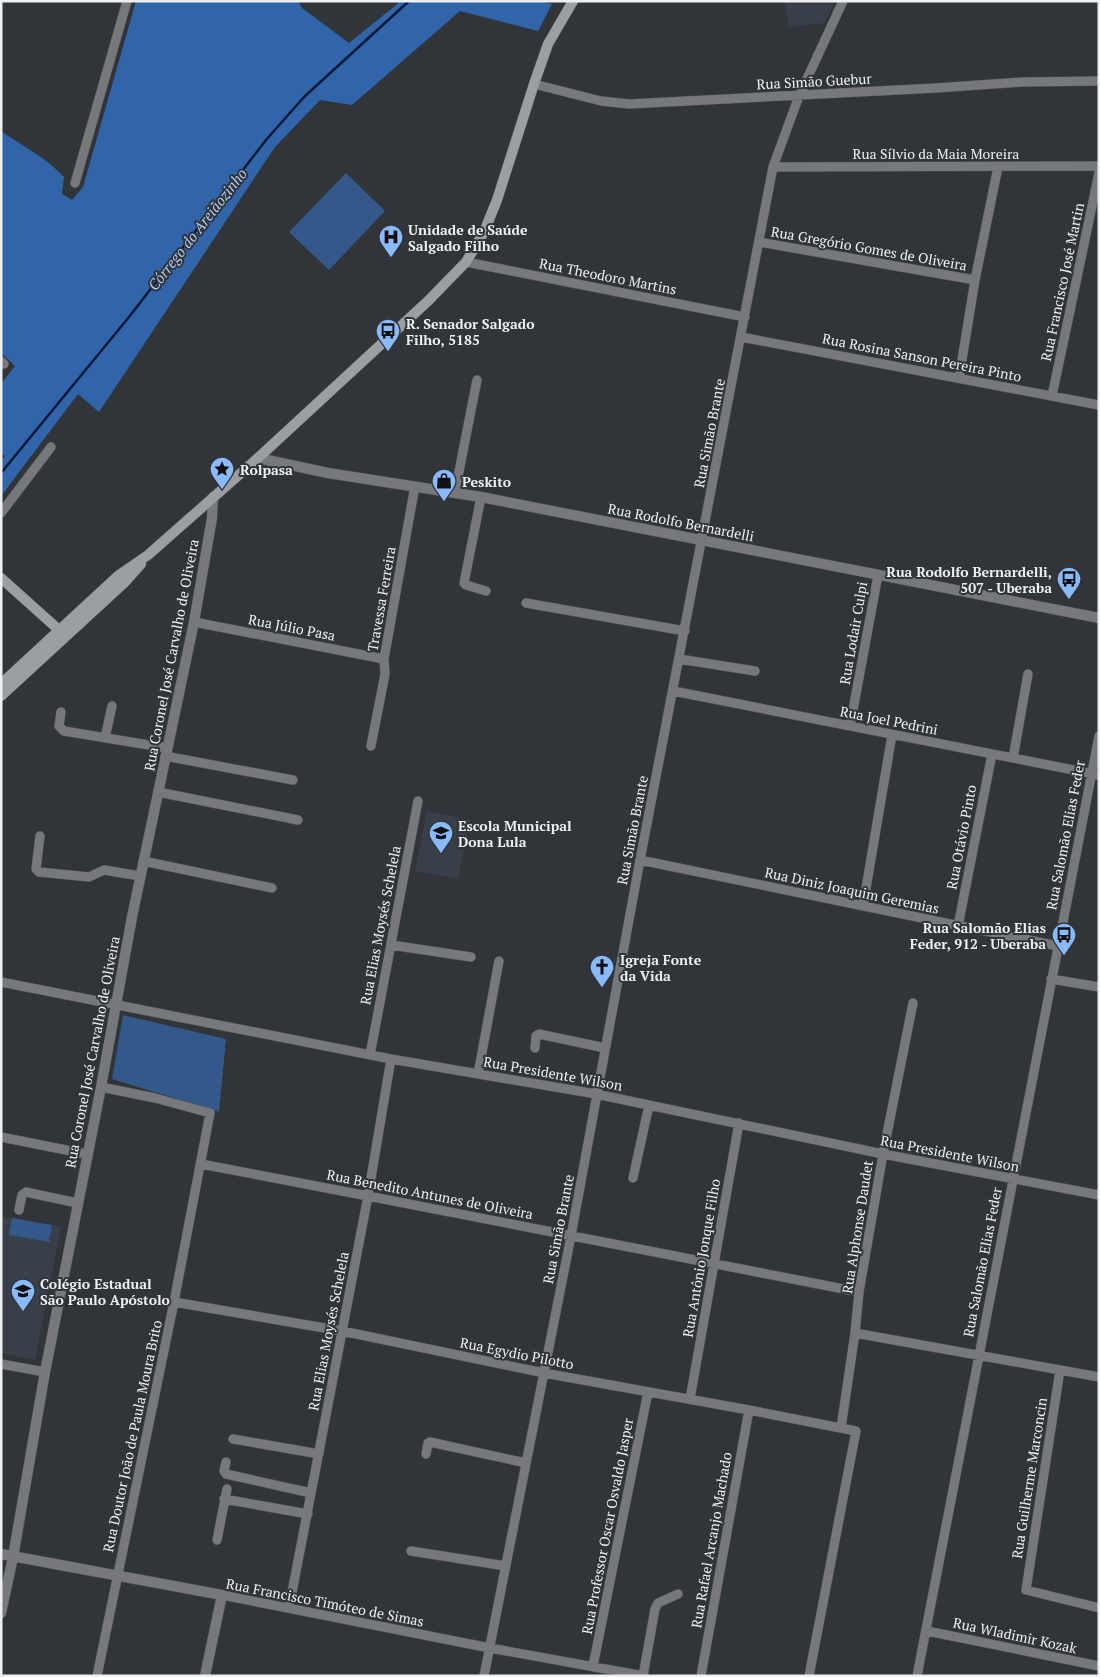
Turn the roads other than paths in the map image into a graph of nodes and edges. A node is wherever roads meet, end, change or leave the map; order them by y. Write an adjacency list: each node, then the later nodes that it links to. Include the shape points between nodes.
1 (573, 1): 5 (main road, via 548,44)
2 (843, 1): 6 (street, Rua Simão Brante)
3 (126, 3): 11 (street)
4 (1099, 80): 6 (street, Rua Simão Guebur)
5 (534, 84): 6 (street, Rua Simão Guebur, via 602,102 629,104); 13 (main road, via 497,200 484,232)
6 (799, 96): 8 (street, Rua Simão Brante)
7 (1099, 166): 9 (street, Rua Sílvio da Maia Moreira)
8 (772, 167): 9 (street, Rua Sílvio da Maia Moreira); 12 (street, Rua Simão Brante)
9 (998, 167): 14 (street)
10 (1099, 173): 19 (street, Rua Francisco José Martin)
11 (75, 183)
12 (759, 242): 14 (street, Rua Gregório Gomes de Oliveira); 15 (street, Rua Simão Brante)
13 (466, 262): 15 (street, Rua Theodoro Martins); 22 (main road)
14 (975, 280): 17 (street)
15 (745, 317): 16 (street, Rua Simão Brante)
16 (741, 337): 17 (street, Rua Rosina Sanson Pereira Pinto); 28 (street, Rua Simão Brante)
17 (959, 378): 19 (street, Rua Rosina Sanson Pereira Pinto)
18 (477, 380): 24 (street)
19 (1052, 396): 20 (street, Rua Rosina Sanson Pereira Pinto)
20 (1099, 405)
21 (51, 447): 27 (street)
22 (258, 458): 23 (street, Rua Rodolfo Bernardelli); 25 (main road)
23 (415, 486): 24 (street, Rua Rodolfo Bernardelli); 39 (street, Travessa Ferreira)
24 (456, 492): 26 (street, Rua Rodolfo Bernardelli)
25 (213, 497): 29 (main road); 35 (street, Rua Coronel José Carvalho de Oliveira)
26 (481, 497): 28 (street, Rua Rodolfo Bernardelli); 32 (street, via 464,583)
27 (1, 513)
28 (702, 540): 30 (street, Rua Rodolfo Bernardelli); 37 (street, Rua Simão Brante)
29 (148, 555): 36 (main road, via 119,575); 38 (main road, via 125,582)
30 (878, 575): 34 (street, Rua Rodolfo Bernardelli); 48 (street, Rua Lodair Culpi)
31 (1, 578): 36 (main road)
32 (486, 591)
33 (526, 603): 37 (street)
34 (1099, 618)
35 (194, 622): 39 (street, Rua Júlio Pasa); 53 (street, Rua Coronel José Carvalho de Oliveira)
36 (59, 630): 38 (main road); 43 (main road)
37 (685, 631): 40 (street, Rua Simão Brante)
38 (63, 640): 45 (main road)
39 (384, 659): 52 (street, Travessa Ferreira, via 385,674)
40 (679, 659): 41 (street); 44 (street, Rua Simão Brante)
41 (754, 671)
42 (1028, 674): 55 (street)
43 (1, 684)
44 (673, 691): 48 (street, Rua Joel Pedrini); 62 (street, Rua Simão Brante)
45 (1, 696)
46 (112, 706): 51 (street)
47 (61, 712): 51 (street, via 61,729)
48 (850, 726): 49 (street, Rua Joel Pedrini)
49 (892, 734): 54 (street, Rua Joel Pedrini); 66 (street)
50 (1099, 736): 56 (street, Rua Salomão Elias Feder)
51 (105, 738): 53 (street)
52 (371, 746)
53 (166, 752): 57 (street); 58 (street, Rua Coronel José Carvalho de Oliveira)
54 (992, 754): 55 (street, Rua Joel Pedrini); 67 (street, Rua Otávio Pinto)
55 (1013, 758): 56 (street, Rua Joel Pedrini)
56 (1095, 775): 69 (street, Rua Salomão Elias Feder)
57 (294, 780)
58 (158, 792): 60 (street); 63 (street, Rua Coronel José Carvalho de Oliveira)
59 (418, 801): 68 (street, Rua Elias Moysés Schelela)
60 (298, 820)
61 (40, 836): 64 (street, via 36,869 39,872 89,877 104,870)
62 (640, 860): 66 (street, Rua Diniz Joaquim Geremias); 78 (street, Rua Simão Brante)
63 (143, 861): 64 (street, Rua Coronel José Carvalho de Oliveira); 65 (street)
64 (140, 876): 76 (street, Rua Coronel José Carvalho de Oliveira)
65 (272, 888)
66 (863, 906): 67 (street, Rua Diniz Joaquim Geremias)
67 (958, 926): 69 (street, Rua Diniz Joaquim Geremias)
68 (391, 945): 70 (street); 79 (street, Rua Elias Moysés Schelela)
69 (1058, 946): 72 (street, Rua Salomão Elias Feder)
70 (471, 956)
71 (499, 961): 81 (street)
72 (1051, 979): 74 (street); 91 (street, Rua Salomão Elias Feder)
73 (1, 982): 76 (street, Rua Presidente Wilson)
74 (1099, 987)
75 (913, 1003): 88 (street, Rua Alphonse Daudet)
76 (116, 1004): 79 (street, Rua Presidente Wilson); 82 (street, Rua Coronel José Carvalho de Oliveira)
77 (535, 1048): 78 (street, via 539,1034)
78 (605, 1048): 83 (street, Rua Simão Brante)
79 (370, 1054): 80 (street, Rua Presidente Wilson)
80 (391, 1059): 81 (street, Rua Presidente Wilson); 92 (street, Rua Elias Moysés Schelela)
81 (478, 1074): 83 (street, Rua Presidente Wilson)
82 (100, 1087): 87 (street, Rua Coronel José Carvalho de Oliveira); 89 (street, Rua Doutor João de Paula Moura Brito, via 210,1113)
83 (596, 1094): 84 (street, Rua Presidente Wilson); 96 (street, Rua Simão Brante)
84 (649, 1105): 85 (street, Rua Presidente Wilson); 90 (street)
85 (739, 1123): 88 (street, Rua Presidente Wilson); 97 (street, Rua Antônio Jonque Filho)
86 (1, 1137): 87 (street)
87 (86, 1154): 94 (street, Rua Coronel José Carvalho de Oliveira)
88 (883, 1154): 91 (street, Rua Presidente Wilson); 98 (street, Rua Alphonse Daudet)
89 (201, 1164): 92 (street, Rua Benedito Antunes de Oliveira); 99 (street, Rua Doutor João de Paula Moura Brito)
90 (633, 1178)
91 (1012, 1179): 93 (street, Rua Presidente Wilson); 102 (street, Rua Salomão Elias Feder)
92 (368, 1196): 96 (street, Rua Benedito Antunes de Oliveira); 100 (street, Rua Elias Moysés Schelela)
93 (1099, 1196)
94 (77, 1203): 95 (street, via 26,1192 22,1195); 105 (street, Rua Coronel José Carvalho de Oliveira)
95 (19, 1210)
96 (570, 1236): 97 (street, Rua Benedito Antunes de Oliveira); 106 (street, Rua Simão Brante)
97 (714, 1263): 98 (street, Rua Benedito Antunes de Oliveira); 109 (street, Rua Antônio Jonque Filho)
98 (859, 1292): 101 (street, Rua Alphonse Daudet)
99 (174, 1302): 100 (street, Rua Egydio Pilotto); 126 (street, Rua Doutor João de Paula Moura Brito)
100 (342, 1331): 106 (street, Rua Egydio Pilotto); 113 (street, Rua Elias Moysés Schelela)
101 (855, 1333): 102 (street); 111 (street, Rua Alphonse Daudet)
102 (978, 1354): 104 (street); 132 (street, Rua Salomão Elias Feder)
103 (1, 1364): 105 (street)
104 (1060, 1370): 107 (street); 130 (street, Rua Guilherme Marconcin, via 1026,1590)
105 (44, 1372): 124 (street, Rua Coronel José Carvalho de Oliveira)
106 (544, 1373): 108 (street, Rua Egydio Pilotto); 116 (street, Rua Simão Brante)
107 (1099, 1377)
108 (648, 1392): 109 (street, Rua Egydio Pilotto); 134 (street, Rua Professor Oscar Osvaldo Jasper)
109 (690, 1399): 110 (street, Rua Egydio Pilotto)
110 (749, 1410): 111 (street, Rua Egydio Pilotto); 140 (street, Rua Rafael Arcanjo Machado)
111 (841, 1428): 141 (street, Rua Egydio Pilotto, via 856,1431)
112 (233, 1439): 113 (street)
113 (319, 1454): 118 (street, Rua Elias Moysés Schelela)
114 (426, 1454): 116 (street, via 430,1442)
115 (226, 1462): 118 (street, via 226,1474)
116 (526, 1463): 125 (street, Rua Simão Brante)
117 (227, 1489): 119 (street)
118 (311, 1493): 120 (street, Rua Elias Moysés Schelela)
119 (224, 1499): 120 (street); 121 (street)
120 (308, 1514): 129 (street, Rua Elias Moysés Schelela)
121 (217, 1540)
122 (411, 1551): 125 (street)
123 (1, 1554): 124 (street, Rua Francisco Timóteo de Simas)
124 (13, 1557): 126 (street, Rua Francisco Timóteo de Simas); 131 (street, Rua Coronel José Carvalho de Oliveira)
125 (506, 1566): 133 (street, Rua Simão Brante)
126 (117, 1576): 128 (street, Rua Francisco Timóteo de Simas); 136 (street, Rua Doutor João de Paula Moura Brito)
127 (678, 1594): 139 (street, via 658,1603 655,1609)
128 (222, 1596): 129 (street, Rua Francisco Timóteo de Simas); 137 (street)
129 (290, 1608): 133 (street, Rua Francisco Timóteo de Simas)
130 (1099, 1608)
131 (1, 1613)
132 (927, 1631): 135 (street, Rua Wladimir Kozak); 142 (street, Rua Salomão Elias Feder)
133 (490, 1648): 134 (street, Rua Francisco Timóteo de Simas); 138 (street, Rua Simão Brante)
134 (593, 1666): 139 (street, Rua Francisco Timóteo de Simas)
135 (1099, 1666)
136 (97, 1676)
137 (205, 1676)
138 (484, 1676)
139 (644, 1676)
140 (701, 1676)
141 (809, 1676)
142 (917, 1676)

